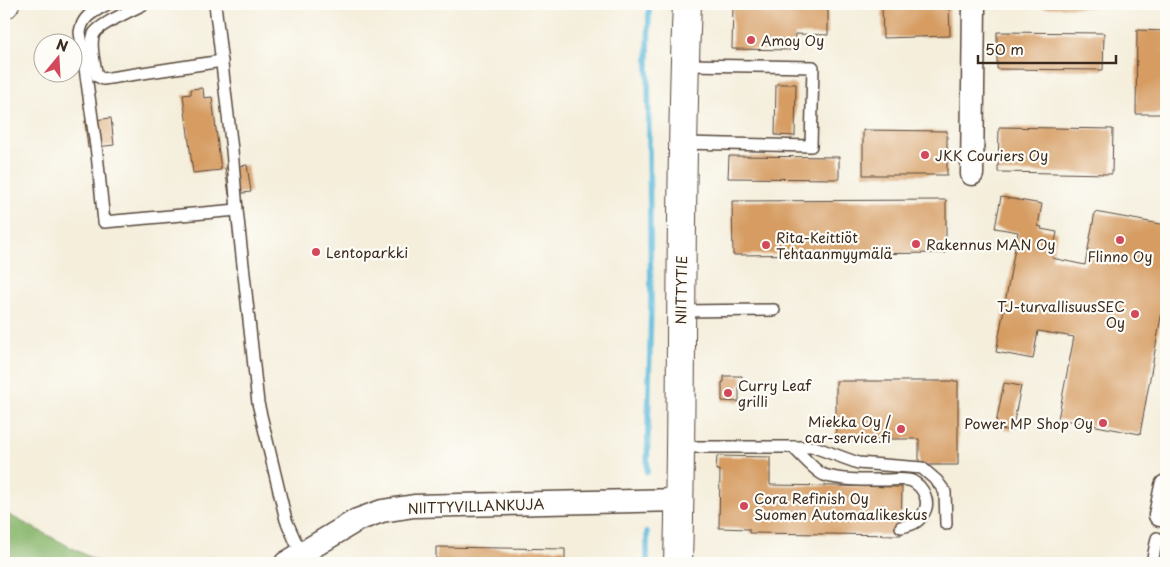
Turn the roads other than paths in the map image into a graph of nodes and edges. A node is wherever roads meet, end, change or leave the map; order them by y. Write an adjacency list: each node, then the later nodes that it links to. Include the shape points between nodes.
1 (108, 4): 10 (lane, via 87,15 80,32 104,222)
2 (144, 4): 6 (lane, via 100,27 94,34 92,47 97,76 103,79)
3 (215, 4): 6 (lane)
4 (974, 4): 9 (street)
5 (686, 8): 7 (main road, NIITTYTIE)
6 (222, 61): 10 (lane)
7 (685, 65): 8 (main road, NIITTYTIE); 8 (lane, via 813,67 812,116 811,146)
8 (683, 143): 12 (main road, NIITTYTIE)
9 (972, 174)
10 (237, 210): 21 (lane, via 258,403)
11 (774, 310): 12 (lane)
12 (680, 311): 13 (main road, NIITTYTIE)
13 (680, 447): 14 (lane); 16 (main road, NIITTYTIE)
14 (793, 447): 18 (lane, via 814,448 858,463 922,468 945,492); 19 (lane, via 822,474 834,478 912,481 924,492 927,500 925,511 912,525)
15 (1166, 486): 17 (street)
16 (679, 500): 21 (street, NIITTYVILLANKUJA, via 414,506 382,511 357,520); 22 (main road, NIITTYTIE)
17 (1160, 515)
18 (946, 524)
19 (902, 528)
20 (1157, 538): 23 (lane)
21 (293, 559)
22 (678, 563)
23 (1152, 563)

